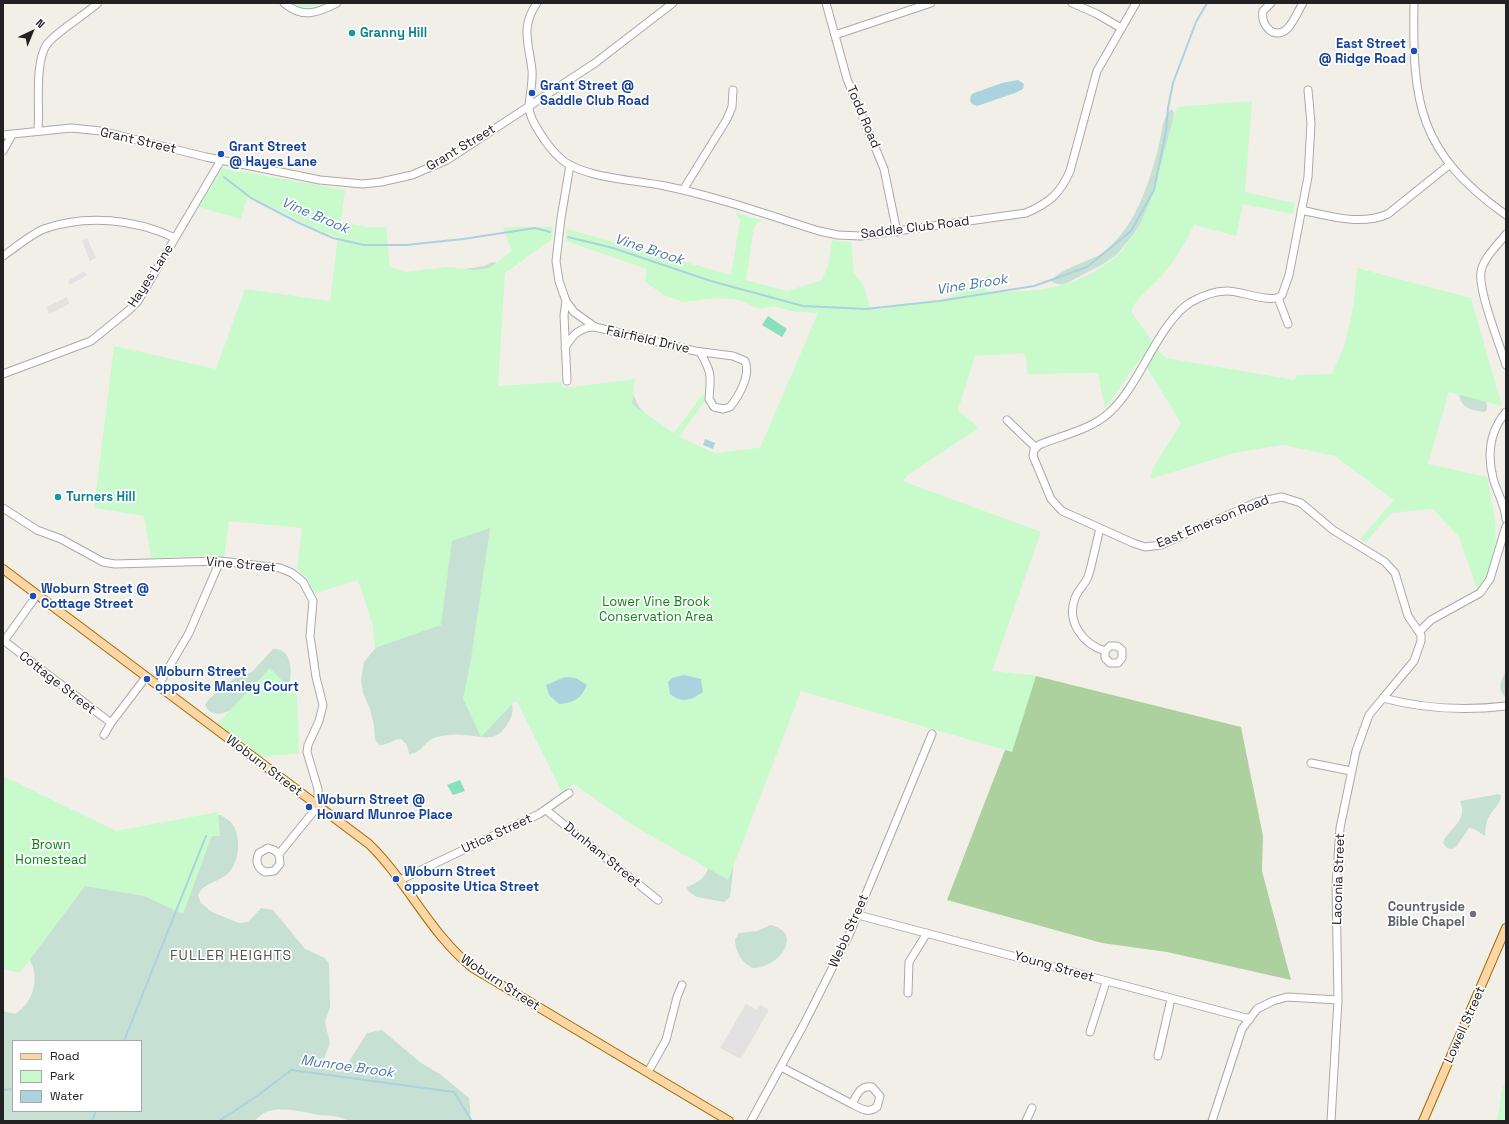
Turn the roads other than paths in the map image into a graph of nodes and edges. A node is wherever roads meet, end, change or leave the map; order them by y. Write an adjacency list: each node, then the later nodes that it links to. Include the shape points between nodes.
1 (98, 3): 18 (street, via 48,44 43,55 38,93)
2 (284, 3): 3 (street, via 293,10 306,14)
3 (337, 3)
4 (536, 3): 17 (street, via 526,25 532,70)
5 (673, 3): 17 (street, Grant Street, via 595,63)
6 (826, 3): 14 (street, Todd Road)
7 (931, 3): 14 (street)
8 (1072, 3): 13 (street)
9 (1136, 3): 13 (street, Saddle Club Road)
10 (1270, 3): 11 (street, via 1263,11 1262,22 1269,30 1279,32 1288,28)
11 (1303, 3)
12 (1414, 3): 24 (street, via 1415,72 1423,116 1432,138)
13 (1121, 28): 28 (street, Saddle Club Road, via 1097,71 1064,186 1052,198 1026,213)
14 (835, 35): 28 (street, Todd Road, via 854,97 884,169)
15 (733, 90): 25 (street, via 732,107 727,119)
16 (1308, 90): 26 (street, via 1311,123 1310,159)
17 (529, 106): 22 (street, Grant Street, via 447,160 405,177 381,182 344,183); 23 (street, Saddle Club Road, via 530,113 551,148)
18 (38, 130): 20 (street, Grant Street); 22 (street, Grant Street, via 71,128 101,131)
19 (3, 135): 20 (street, Grant Street)
20 (12, 135): 21 (street)
21 (3, 151)
22 (222, 160): 30 (street, Hayes Lane)
23 (570, 165): 25 (street, Saddle Club Road, via 581,171); 33 (street, via 556,261)
24 (1449, 165): 26 (street, via 1388,214 1379,218 1355,220); 27 (street, via 1477,193)
25 (683, 190): 28 (street, Saddle Club Road, via 838,235 861,236)
26 (1302, 210): 32 (street, via 1289,275 1283,293)
27 (1506, 214)
28 (897, 232)
29 (1506, 234): 38 (street, via 1486,260 1481,272 1488,311)
30 (175, 238): 31 (street, via 123,222 81,220 42,230); 39 (street, Hayes Lane, via 138,301 114,324 91,341)
31 (3, 256)
32 (1278, 298): 34 (street); 43 (street, via 1226,291 1212,293 1190,303 1172,321 1110,412 1099,421)
33 (566, 301): 35 (street, Fairfield Drive, via 574,312); 36 (street)
34 (1288, 324)
35 (595, 327): 36 (street, Fairfield Drive, via 587,327 576,332); 37 (street, Fairfield Drive)
36 (565, 348): 40 (street)
37 (700, 352): 37 (street, Fairfield Drive, via 733,356 745,361 746,375 730,407 714,407 709,399 711,377)
38 (1506, 365)
39 (3, 374)
40 (567, 381)
41 (1506, 412): 45 (street, via 1492,435 1491,450 1493,478 1505,508)
42 (1007, 420): 43 (street)
43 (1036, 448): 47 (street, East Emerson Road, via 1034,458 1054,503 1064,513)
44 (3, 508): 48 (street, Vine Street, via 37,530 61,539 103,562 115,564)
45 (1506, 519)
46 (1506, 526): 51 (street, via 1490,579 1480,593 1431,620)
47 (1100, 528): 51 (street, East Emerson Road, via 1133,544 1151,547 1257,502 1282,497 1293,499 1310,509 1333,530 1391,568 1398,578 1408,616); 53 (street, via 1088,576 1076,596 1073,614 1074,623 1080,634 1090,644)
48 (220, 561): 55 (street, via 189,633); 64 (street, Vine Street, via 280,568 303,582 310,593 313,601 310,636 316,677 324,705 307,752 320,797)
49 (3, 569): 50 (main road, Woburn Street)
50 (37, 595): 52 (street, Cottage Street); 54 (main road, Woburn Street)
51 (1419, 632): 56 (street, via 1421,641 1414,661)
52 (3, 641): 58 (street, Cottage Street)
53 (1105, 651)
54 (146, 677): 55 (main road, Woburn Street); 58 (street)
55 (158, 686): 64 (main road, Woburn Street)
56 (1383, 698): 57 (street, via 1431,708 1484,709); 62 (street, Laconia Street, via 1369,715)
57 (1506, 706)
58 (111, 723): 60 (street)
59 (932, 734): 69 (street, Webb Street)
60 (104, 735)
61 (1311, 763): 62 (street)
62 (1351, 770): 76 (street, Laconia Street, via 1338,845)
63 (568, 793): 65 (street, Utica Street)
64 (318, 806): 66 (street); 67 (main road, Woburn Street, via 369,844)
65 (546, 810): 67 (street, Utica Street); 68 (street, Dunham Street)
66 (279, 854)
67 (400, 880): 81 (main road, Woburn Street, via 441,938 473,968)
68 (658, 900)
69 (858, 915): 71 (street, Young Street); 80 (street, Webb Street, via 832,971)
70 (1506, 928): 89 (main road, Lowell Street)
71 (927, 933): 72 (street, Young Street); 74 (street, via 909,962)
72 (1106, 982): 75 (street, Young Street); 78 (street)
73 (682, 985): 81 (street, via 666,1040)
74 (908, 993)
75 (1171, 999): 77 (street, Young Street); 79 (street)
76 (1338, 1000): 77 (street, via 1287,997 1257,1009); 88 (street, Laconia Street)
77 (1250, 1019): 87 (street, via 1240,1034)
78 (1090, 1032)
79 (1158, 1056)
80 (781, 1067): 82 (street); 85 (street, Webb Street)
81 (648, 1072): 84 (main road, Woburn Street)
82 (852, 1104)
83 (1032, 1108): 86 (street)
84 (729, 1121)
85 (751, 1121)
86 (1026, 1121)
87 (1212, 1121)
88 (1330, 1121)
89 (1423, 1121)

